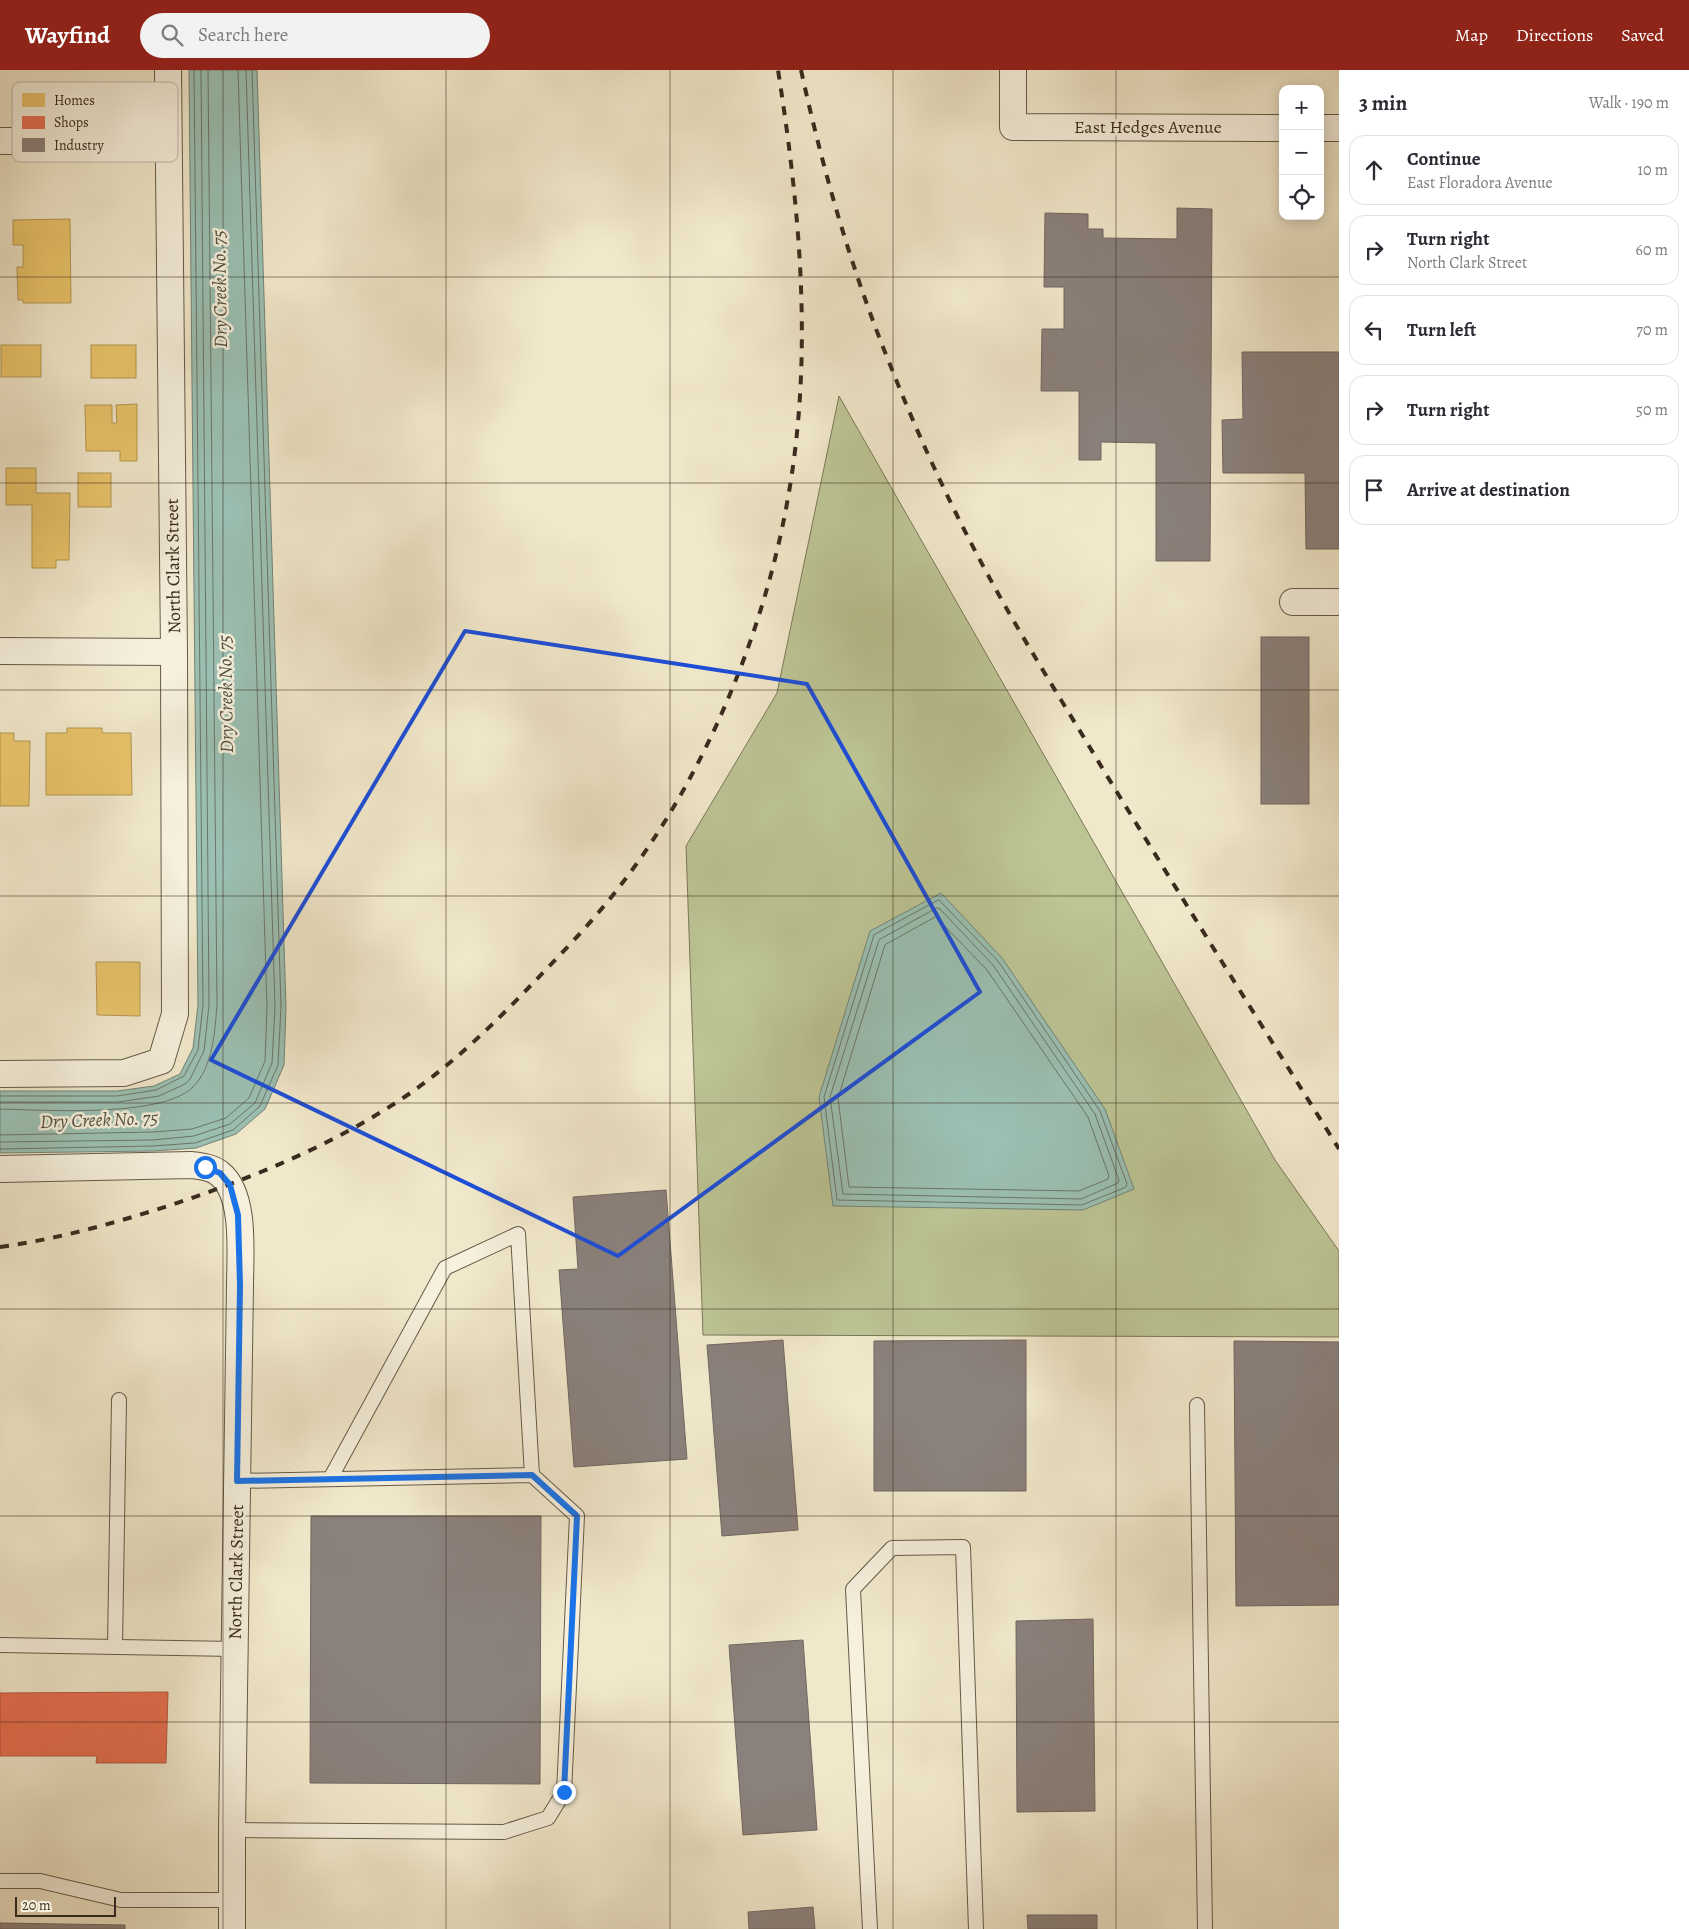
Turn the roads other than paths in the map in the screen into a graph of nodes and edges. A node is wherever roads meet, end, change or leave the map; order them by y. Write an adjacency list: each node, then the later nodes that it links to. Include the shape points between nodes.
1 (1012, 70): 2 (street, East Hedges Avenue, via 1013,127)
2 (1279, 128)
3 (1324, 128): 4 (street)
4 (1339, 128)
5 (168, 162): 9 (street, North Clark Street)
6 (1293, 602): 7 (street)
7 (1339, 602)
8 (0, 651): 9 (street)
9 (174, 652): 10 (street, North Clark Street, via 175,1014 161,1061 124,1073)
10 (0, 1074)
11 (0, 1169): 16 (street, North Clark Street, via 191,1165 220,1173 230,1185 238,1215 240,1243)
12 (119, 1400): 18 (lane)
13 (1197, 1405): 26 (lane)
14 (532, 1475): 15 (lane); 15 (lane, via 518,1234 445,1268); 20 (lane, via 577,1516 564,1792 548,1818 504,1832)
15 (330, 1479): 16 (lane)
16 (237, 1481): 19 (street, North Clark Street)
17 (0, 1645): 18 (lane)
18 (115, 1647): 19 (lane)
19 (235, 1648): 20 (street, North Clark Street)
20 (232, 1830): 22 (street, North Clark Street)
21 (0, 1881): 22 (lane, via 40,1881 121,1900)
22 (232, 1900): 23 (street, North Clark Street)
23 (232, 1929)
24 (870, 1929): 25 (lane, via 853,1589 892,1548 964,1547)
25 (976, 1929)
26 (1205, 1929)

